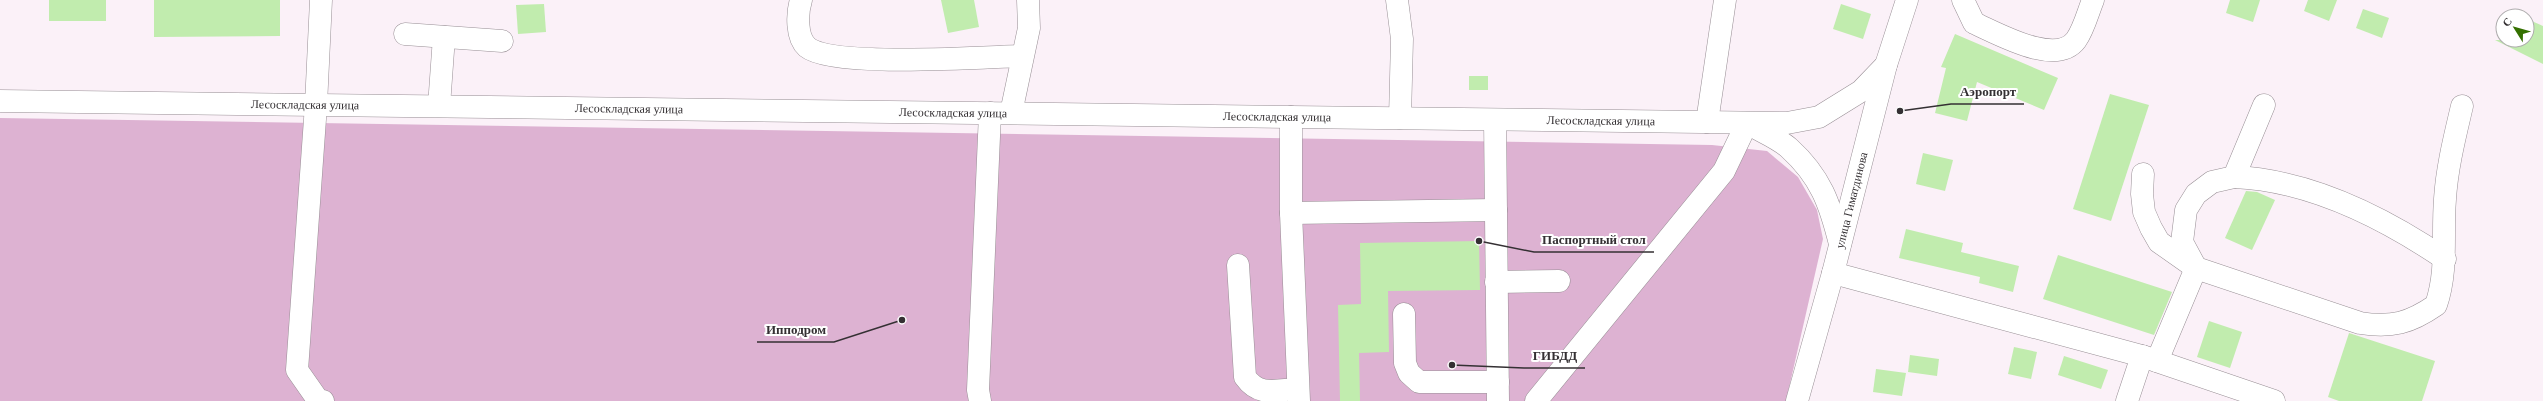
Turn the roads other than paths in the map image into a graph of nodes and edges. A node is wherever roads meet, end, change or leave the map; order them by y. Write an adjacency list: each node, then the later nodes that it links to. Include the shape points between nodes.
1 (321, 0): 15 (street)
2 (800, 0): 12 (street, via 802,41 816,52 861,60)
3 (1028, 0): 12 (street, via 1028,28)
4 (1397, 0): 21 (street, via 1402,39)
5 (1725, 0): 23 (street)
6 (1907, 0): 13 (street, улица Гиматдинова)
7 (1963, 0): 8 (street, via 1974,23 2035,49 2047,51 2061,49 2076,40)
8 (2093, 0)
9 (405, 34): 10 (street)
10 (444, 37): 11 (street); 17 (street)
11 (502, 41)
12 (1022, 56): 19 (street)
13 (1886, 65): 24 (street, Лесоскладская улица, via 1861,92 1819,117 1787,123); 29 (street, улица Гиматдинова)
14 (0, 100): 15 (street, Лесоскладская улица)
15 (316, 104): 17 (street, Лесоскладская улица); 40 (street, via 297,370 318,400)
16 (2264, 105): 26 (street)
17 (439, 106): 19 (street, Лесоскладская улица)
18 (2462, 106): 30 (street, via 2447,173)
19 (1000, 113): 20 (street, Лесоскладская улица); 41 (street, via 978,390)
20 (1291, 117): 21 (street, Лесоскладская улица); 28 (street)
21 (1400, 118): 22 (street, Лесоскладская улица)
22 (1495, 120): 23 (street, Лесоскладская улица); 27 (street)
23 (1707, 122): 24 (street, Лесоскладская улица)
24 (1747, 123): 29 (street, via 1789,147 1815,176 1830,206); 42 (street, via 1724,171)
25 (2143, 174): 32 (street, via 2144,212 2151,228 2159,242)
26 (2234, 177): 30 (street, via 2260,178 2296,186 2338,202 2379,219); 32 (street, via 2212,182 2196,194 2186,210 2182,242)
27 (1496, 210): 28 (street); 35 (street)
28 (1291, 213): 39 (street)
29 (1840, 244): 33 (street, улица Гиматдинова)
30 (2445, 259): 32 (street, via 2443,280 2436,305 2416,319 2384,326 2360,323)
31 (1238, 265): 39 (street, via 1245,377 1250,386 1260,391)
32 (2196, 268): 37 (street)
33 (1833, 273): 37 (street); 43 (street, улица Гиматдинова)
34 (1559, 281): 35 (street)
35 (1496, 282): 38 (street)
36 (1404, 314): 38 (street, via 1405,363 1409,373 1419,382)
37 (2150, 358): 44 (street); 45 (street)
38 (1498, 392)
39 (1298, 395)
40 (323, 401)
41 (980, 401)
42 (1536, 401)
43 (1797, 401)
44 (2127, 401)
45 (2274, 401)

